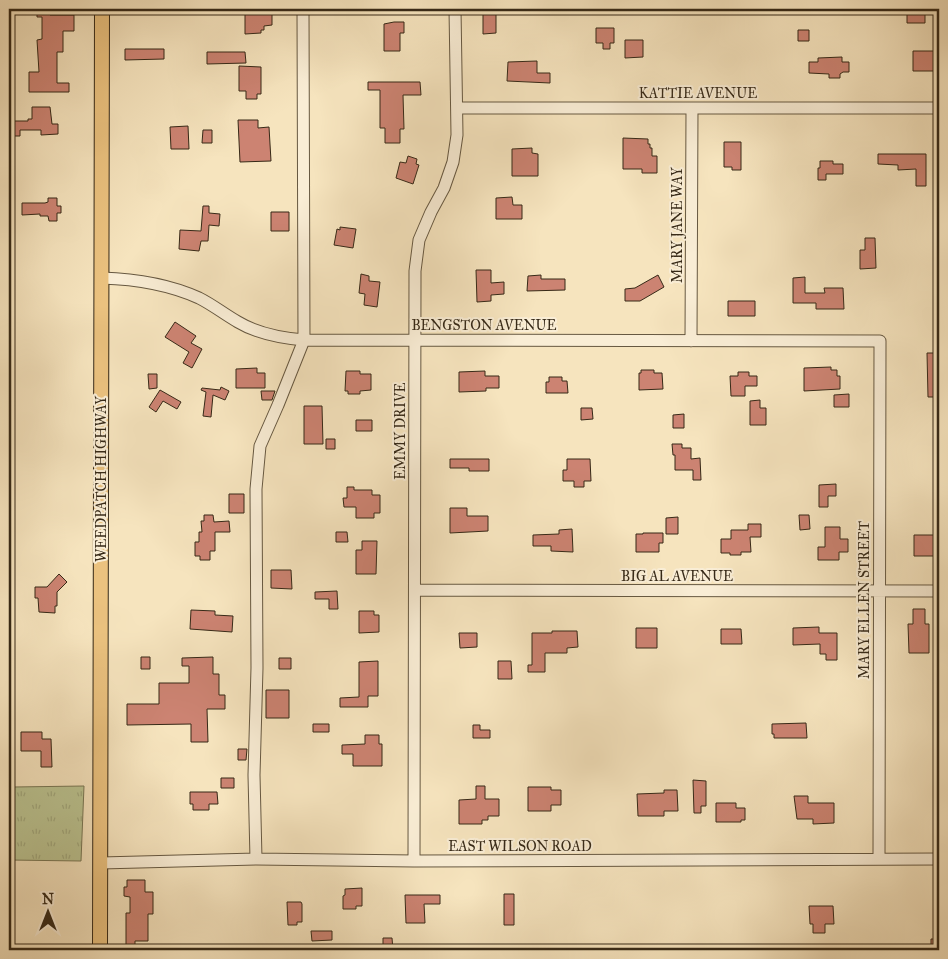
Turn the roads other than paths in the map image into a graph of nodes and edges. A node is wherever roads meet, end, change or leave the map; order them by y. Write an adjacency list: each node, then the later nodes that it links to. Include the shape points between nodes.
1 (102, 9): 7 (main road, WEEDPATCH HIGHWAY)
2 (303, 9): 8 (street)
3 (454, 9): 4 (street, EMMY DRIVE)
4 (457, 108): 5 (street, KATTIE AVENUE); 9 (street, EMMY DRIVE, via 453,162 419,240 415,271)
5 (692, 108): 6 (street, KATTIE AVENUE); 10 (street, MARY JANE WAY)
6 (939, 108)
7 (102, 278): 8 (street, BENGSTON AVENUE, via 142,281 174,289 259,332); 19 (main road, WEEDPATCH HIGHWAY)
8 (304, 340): 9 (street, BENGSTON AVENUE); 15 (street, via 260,446 256,489)
9 (415, 340): 10 (street, BENGSTON AVENUE); 12 (street, EMMY DRIVE)
10 (691, 341): 11 (street, BENGSTON AVENUE)
11 (880, 341): 13 (street, MARY ELLEN STREET)
12 (415, 590): 13 (street, BIG AL AVENUE); 18 (street, EMMY DRIVE)
13 (879, 591): 14 (street, BIG AL AVENUE); 16 (street, MARY ELLEN STREET)
14 (939, 591)
15 (256, 859): 18 (street, EAST WILSON ROAD); 19 (street, EAST WILSON ROAD)
16 (879, 859): 17 (street, EAST WILSON ROAD); 18 (street, EAST WILSON ROAD)
17 (939, 859)
18 (414, 862)
19 (100, 863): 20 (main road, WEEDPATCH HIGHWAY)
20 (100, 950)

